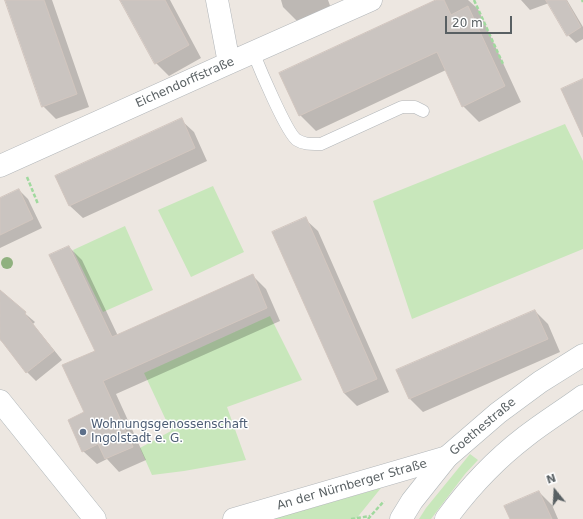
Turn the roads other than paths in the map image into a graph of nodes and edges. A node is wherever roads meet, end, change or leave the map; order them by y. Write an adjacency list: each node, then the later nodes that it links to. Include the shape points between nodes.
1 (217, 0): 4 (street)
2 (371, 0): 3 (street, Eichendorffstraße)
3 (253, 52): 4 (street, Eichendorffstraße); 5 (lane, via 285,124 296,140 308,145 321,144 402,107 414,106)
4 (229, 63): 6 (street, Eichendorffstraße)
5 (423, 112)
6 (9, 162)
7 (583, 355): 10 (street, Goethestraße, via 504,408)
8 (583, 396): 14 (street, via 525,437 490,468)
9 (0, 401): 11 (street)
10 (447, 457): 12 (street, An der Nürnberger Straße); 13 (street, Goethestraße)
11 (95, 519)
12 (234, 519)
13 (401, 519)
14 (446, 519)

